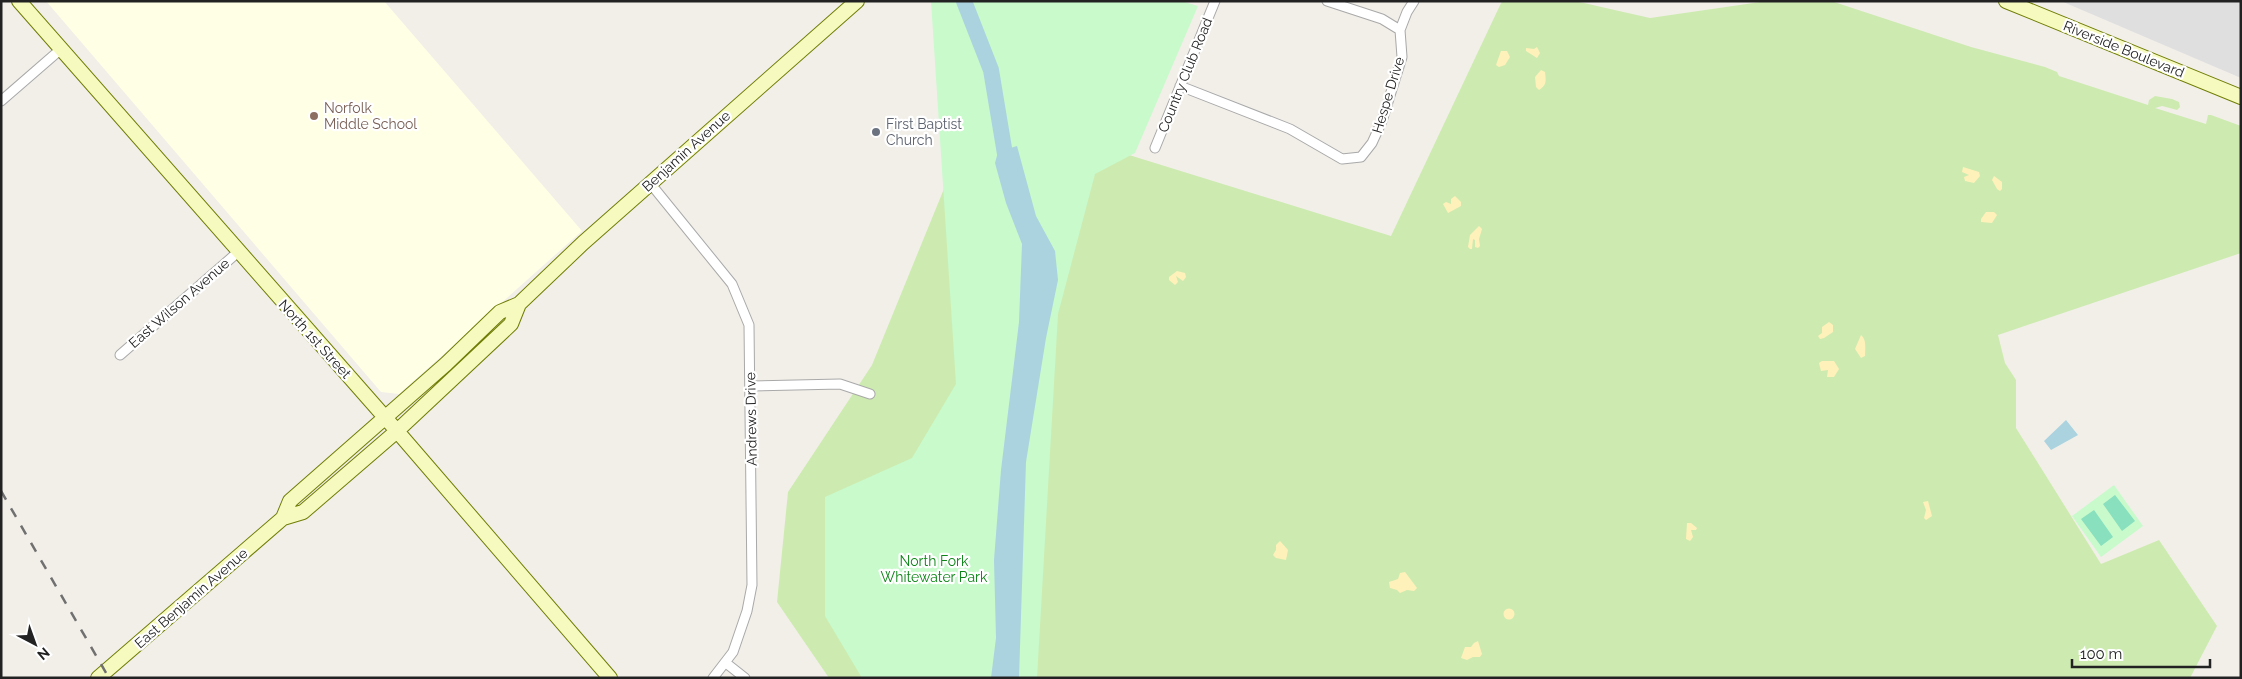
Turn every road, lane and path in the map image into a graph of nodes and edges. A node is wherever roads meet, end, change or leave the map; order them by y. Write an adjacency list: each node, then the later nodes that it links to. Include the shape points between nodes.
1 (19, 1): 8 (main road, North 1st Street)
2 (857, 1): 13 (main road, Benjamin Avenue)
3 (1215, 1): 9 (street, Country Club Road)
4 (1327, 1): 7 (street, via 1382,19)
5 (1414, 1): 7 (street)
6 (2006, 1): 10 (main road, Riverside Boulevard)
7 (1400, 30): 9 (street, Hespe Drive, via 1402,57 1382,121 1372,144 1361,157 1342,159 1290,129)
8 (60, 49): 11 (street); 14 (main road, North 1st Street)
9 (1180, 86): 12 (street, Country Club Road)
10 (2241, 97)
11 (1, 101)
12 (1155, 148)
13 (650, 183): 15 (main road, Benjamin Avenue); 17 (street, Andrews Drive, via 732,284 749,325)
14 (238, 252): 16 (street, East Wilson Avenue); 19 (main road, North 1st Street)
15 (519, 304): 19 (main road, Benjamin Avenue, via 500,312); 20 (main road, Benjamin Avenue, via 511,324)
16 (120, 355)
17 (751, 386): 18 (street, via 840,384); 22 (street, Andrews Drive, via 752,584 747,611)
18 (870, 394)
19 (385, 418): 20 (main road, North 1st Street); 21 (main road, East Benjamin Avenue, via 290,501)
20 (397, 431): 21 (main road, East Benjamin Avenue, via 303,512); 24 (main road, North 1st Street)
21 (283, 518): 23 (main road, East Benjamin Avenue)
22 (726, 663): 25 (street, Andrews Drive); 26 (street)
23 (98, 678)
24 (610, 678)
25 (713, 678)
26 (745, 678)

